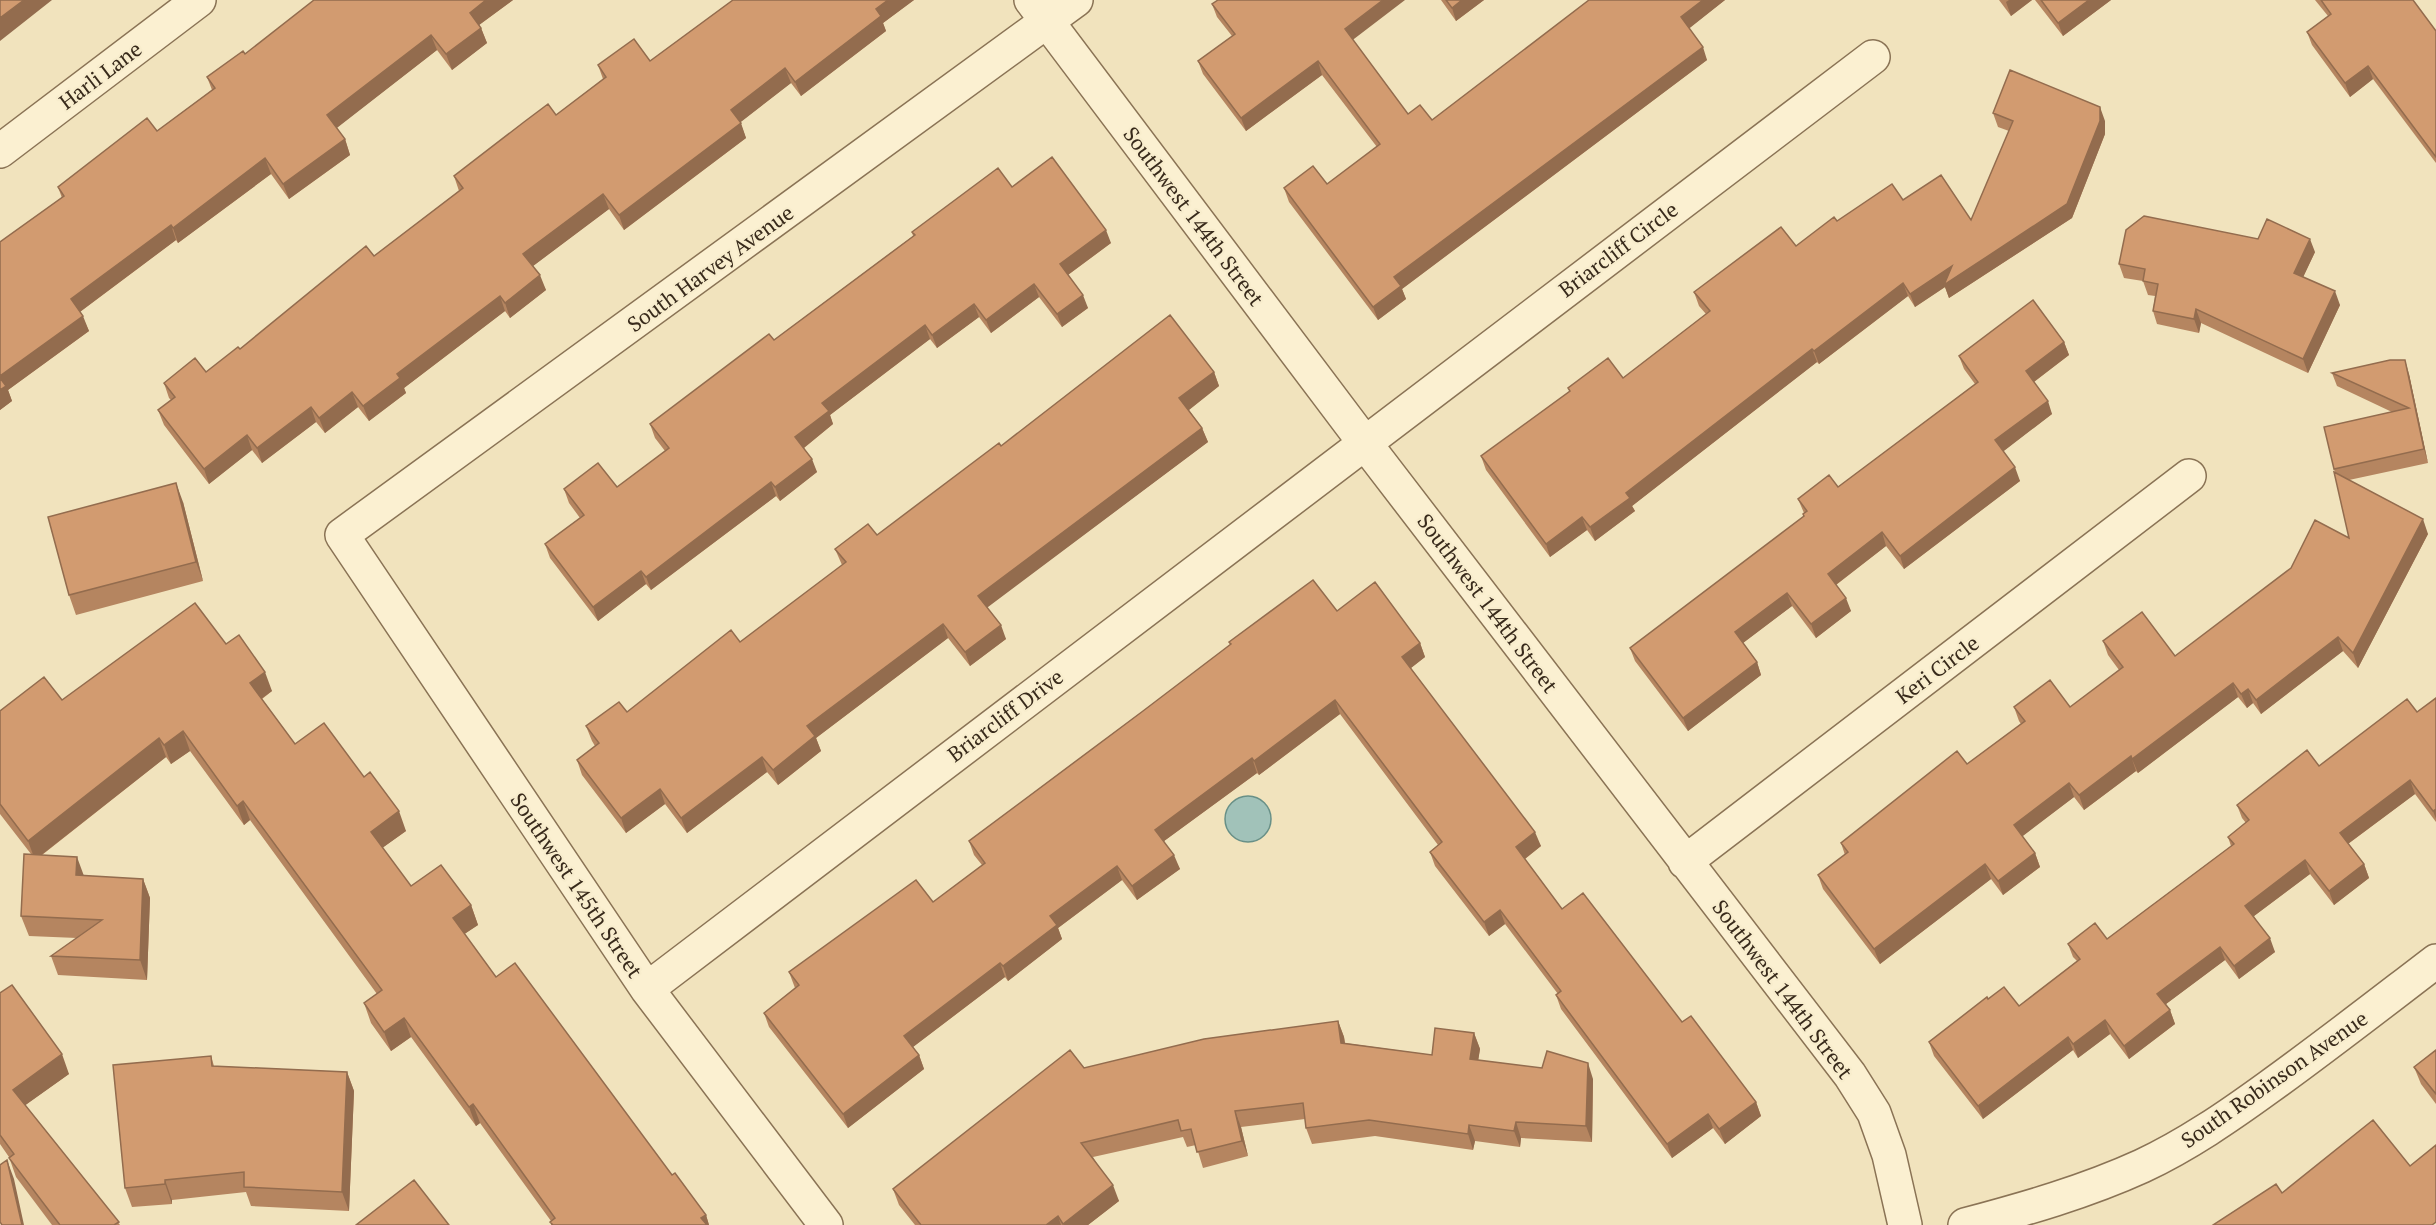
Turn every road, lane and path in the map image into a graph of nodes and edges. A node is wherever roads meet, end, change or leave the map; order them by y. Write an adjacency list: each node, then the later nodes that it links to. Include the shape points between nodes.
1 (199, 0): 5 (street, Harli Lane)
2 (1076, 0): 3 (street, South Harvey Avenue)
3 (1039, 11): 6 (street, Southwest 144th Street); 8 (street, South Harvey Avenue)
4 (1872, 57): 6 (street, Briarcliff Circle)
5 (0, 151)
6 (1364, 442): 9 (street, Southwest 144th Street); 11 (street, Briarcliff Drive)
7 (2189, 476): 9 (street, Keri Circle)
8 (342, 535): 11 (street, Southwest 145th Street)
9 (1685, 862): 13 (street, Southwest 144th Street, via 1850,1076 1874,1113 1889,1155)
10 (2436, 961): 14 (street, South Robinson Avenue, via 2280,1079 2189,1141 2088,1189)
11 (647, 989): 12 (street, Southwest 145th Street)
12 (826, 1225)
13 (1905, 1225)
14 (1965, 1225)

